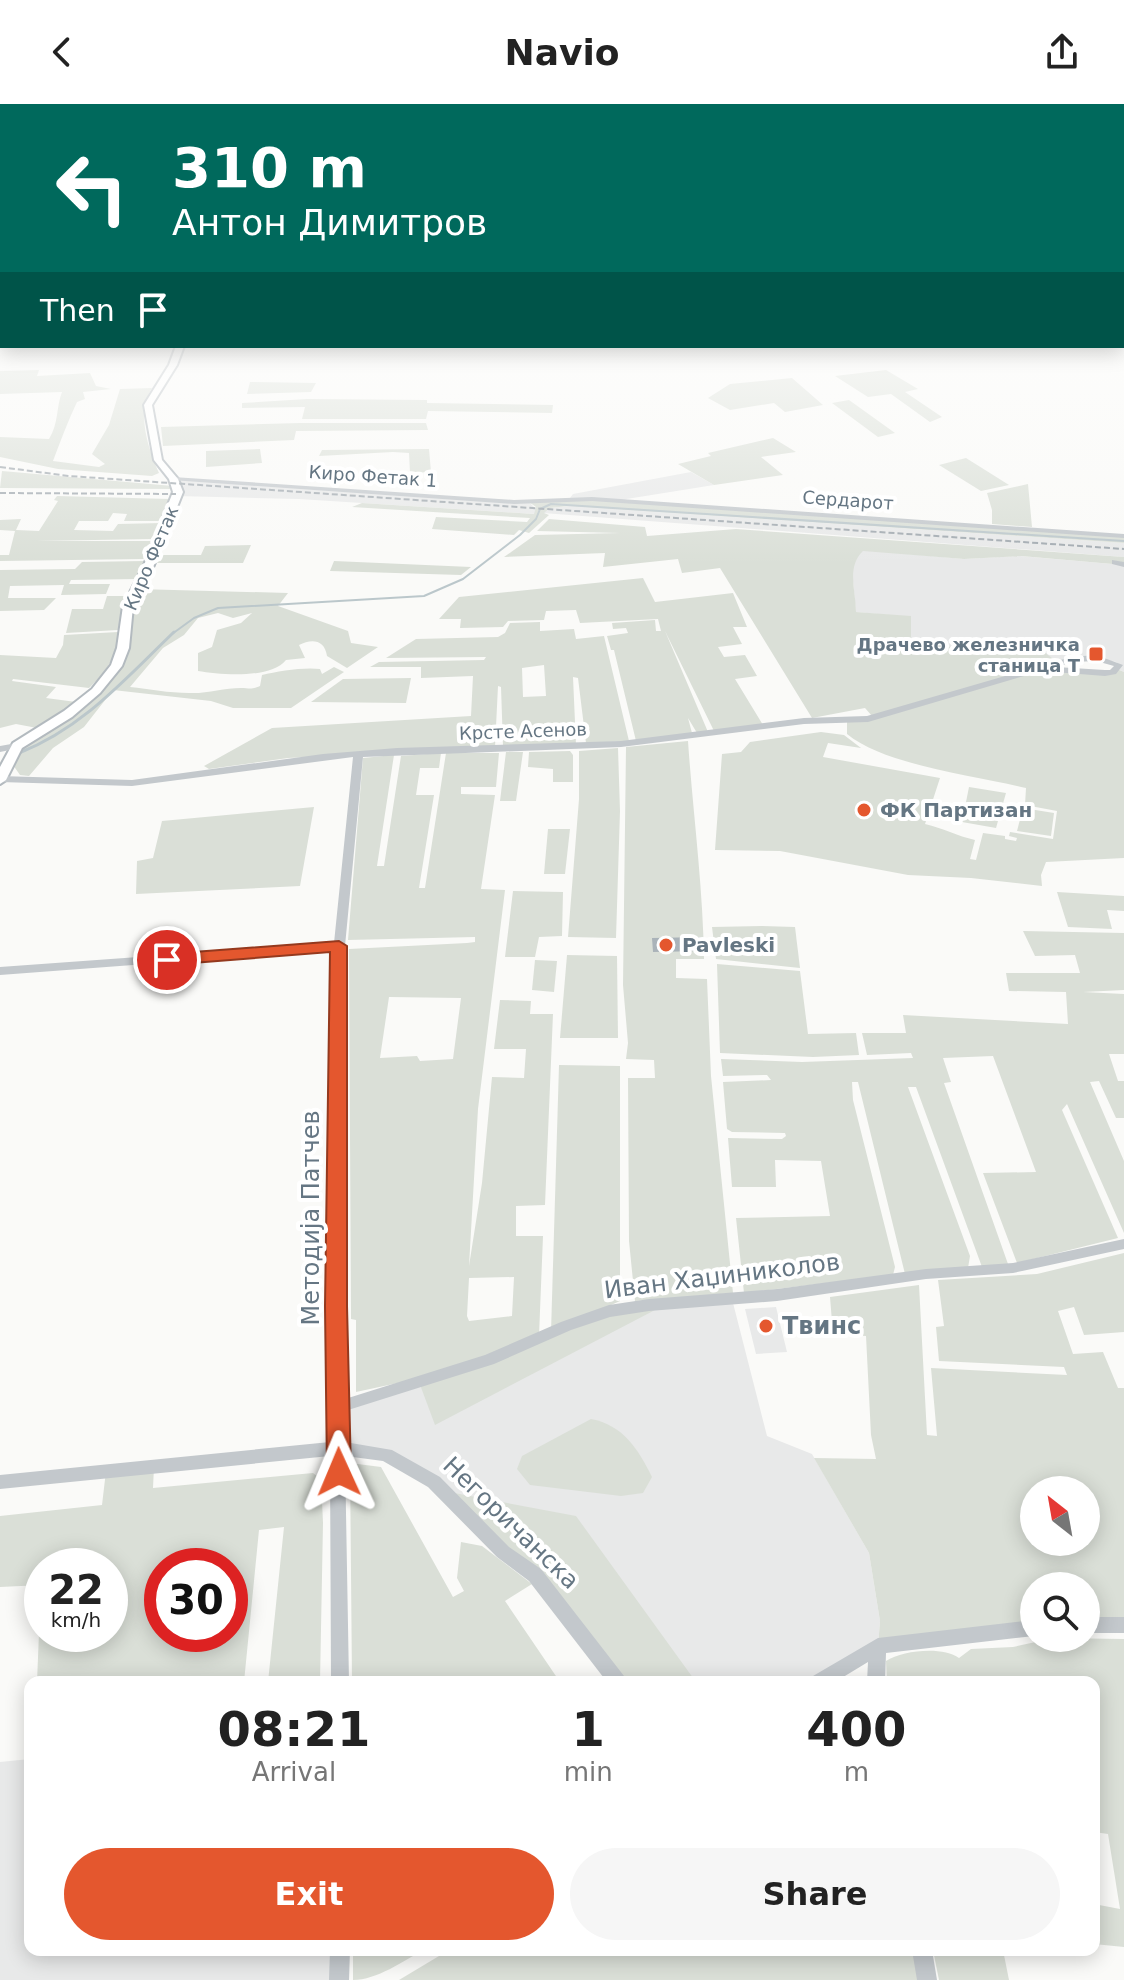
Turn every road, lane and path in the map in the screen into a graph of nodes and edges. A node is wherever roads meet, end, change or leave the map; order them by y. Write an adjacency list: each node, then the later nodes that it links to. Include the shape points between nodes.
1 (157, 391): 2 (main road, Киро Фетак, via 148,405 158,460)
2 (178, 481): 3 (street, Киро Фетак 1, via 514,502); 7 (main road, Киро Фетак, via 175,501 128,606 116,666 68,714)
3 (570, 498): 4 (street, Сердарот)
4 (1124, 536)
5 (1120, 665): 6 (street, Крсте Асенов, via 1105,673); 6 (street, Крсте Асенов, via 1096,658)
6 (1041, 668): 9 (street, Крсте Асенов, via 868,719 804,721 621,744)
7 (17, 746): 8 (street); 10 (main road)
8 (0, 749)
9 (358, 755): 10 (street, Крсте Асенов, via 132,783); 11 (street, Методија Патчев)
10 (0, 780)
11 (339, 946): 12 (street); 14 (street, Методија Патчев)
12 (0, 971)
13 (1124, 1244): 14 (street, Иван Хаџиниколов, via 1013,1268 609,1311 489,1360)
14 (338, 1407): 15 (street, Методија Патчев)
15 (338, 1448): 16 (street); 21 (street, Методија Патчев); 22 (street, Негоричанска, via 386,1455 434,1482 503,1552 535,1575)
16 (0, 1482)
17 (1100, 1625): 18 (street)
18 (1124, 1625)
19 (1020, 1630): 20 (street)
20 (878, 1646): 23 (street); 24 (street)
21 (340, 1676)
22 (614, 1676)
23 (829, 1676)
24 (876, 1676)
25 (340, 1956): 27 (street)
26 (923, 1956): 28 (street)
27 (339, 1980)
28 (927, 1980)

